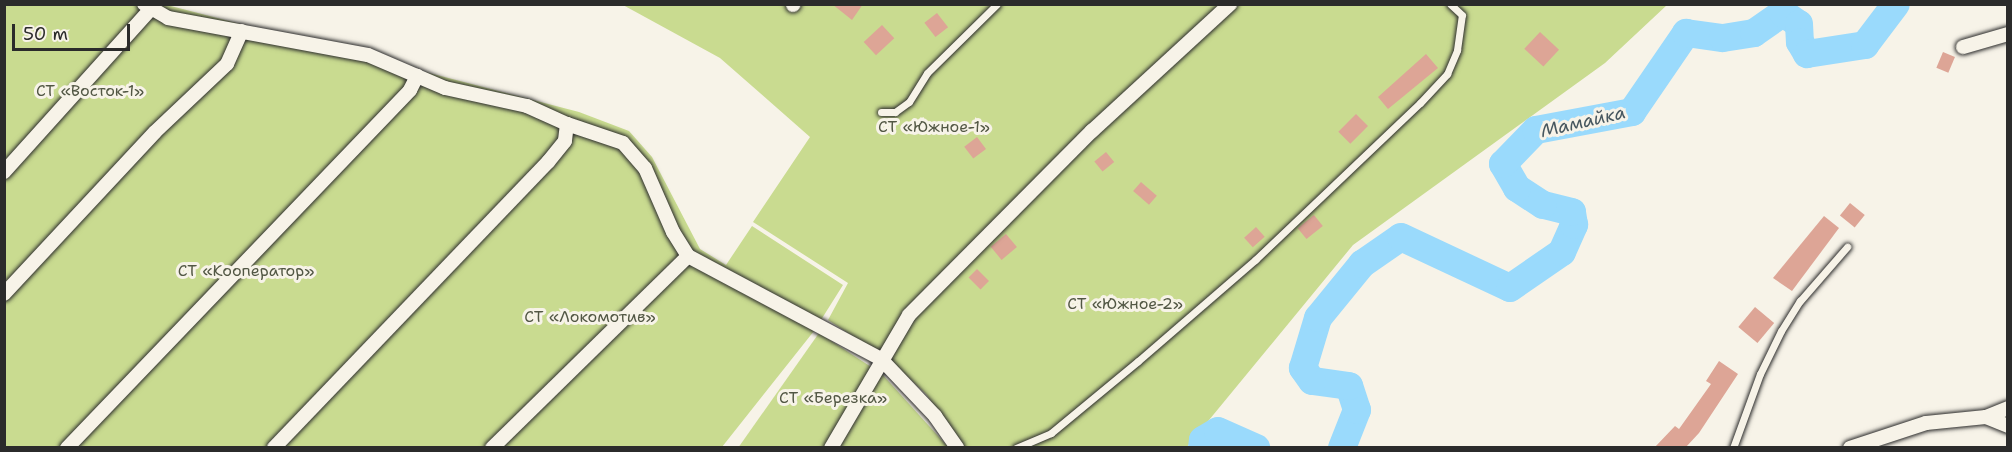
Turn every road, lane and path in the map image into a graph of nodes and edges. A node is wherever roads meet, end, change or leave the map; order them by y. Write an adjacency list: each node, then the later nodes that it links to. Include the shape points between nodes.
1 (997, 4): 9 (lane, via 927,73 909,102 895,112)
2 (1230, 4): 15 (street, via 1092,131 909,315)
3 (1450, 4): 24 (lane, via 1462,15 1457,50 1447,74 1420,103 1316,204 1138,361 1051,433)
4 (147, 8): 5 (street); 11 (street)
5 (242, 31): 8 (street, via 368,55); 14 (street, via 226,64 155,132)
6 (2007, 34): 7 (street)
7 (1963, 47)
8 (417, 76): 10 (street, via 487,100 527,106); 19 (street, via 410,90)
9 (881, 112)
10 (567, 124): 13 (street, via 623,143 645,168); 20 (street, via 565,141 548,162)
11 (4, 172)
12 (1847, 248): 25 (lane, via 1800,301 1781,331)
13 (688, 256): 15 (street); 21 (street)
14 (4, 294)
15 (881, 359): 22 (street); 23 (street, via 935,416)
16 (2007, 408): 17 (street)
17 (1986, 417): 18 (street); 26 (street, via 1926,423)
18 (2007, 426)
19 (67, 447)
20 (274, 447)
21 (492, 447)
22 (831, 447)
23 (957, 447)
24 (1016, 447)
25 (1733, 447)
26 (1850, 447)

